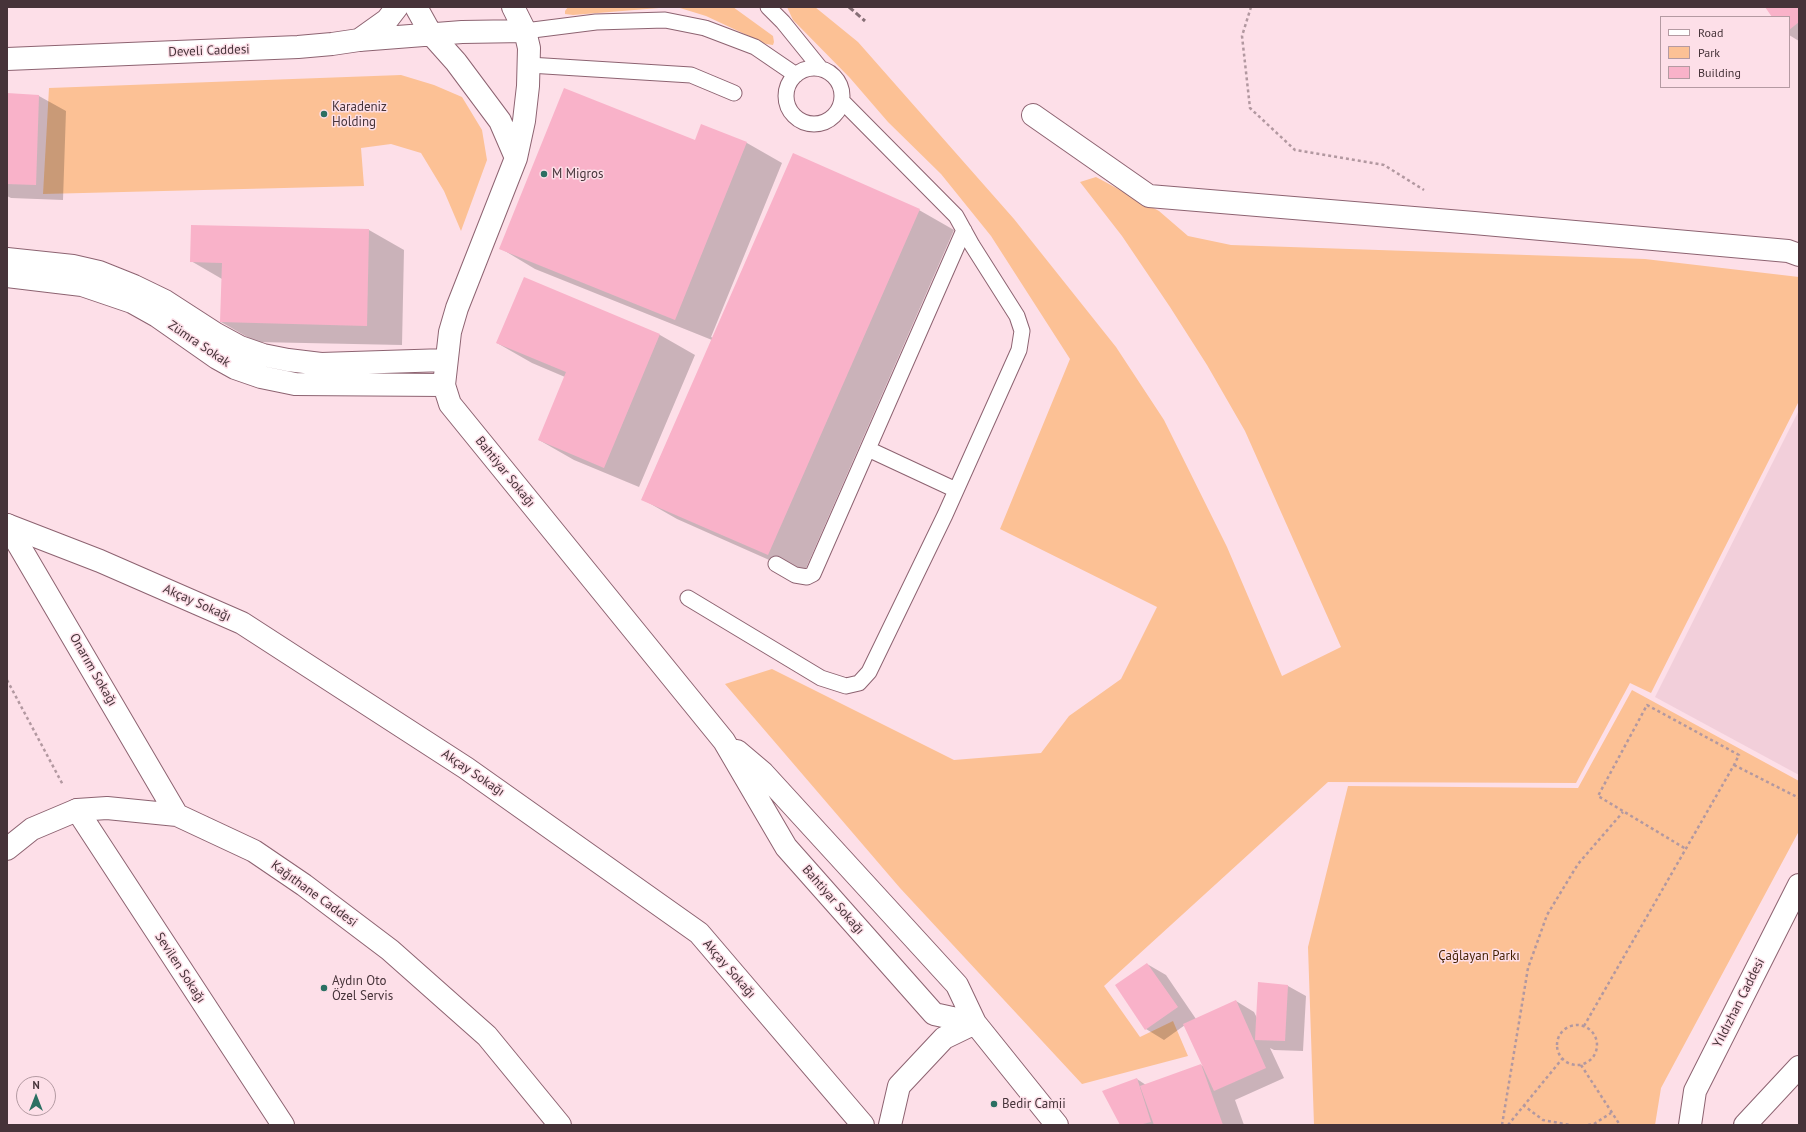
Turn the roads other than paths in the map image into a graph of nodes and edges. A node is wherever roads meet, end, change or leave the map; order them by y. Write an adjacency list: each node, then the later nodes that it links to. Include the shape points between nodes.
1 (397, 7): 7 (street, Develi Caddesi, via 387,20)
2 (416, 7): 6 (street)
3 (768, 7): 10 (lane)
4 (517, 8): 5 (street, Bahtiyar Sokağı)
5 (525, 31): 6 (street); 9 (street, Bahtiyar Sokağı); 11 (lane, via 596,22 665,20 705,28 755,46)
6 (432, 34): 7 (street); 15 (street, via 500,121)
7 (359, 40): 8 (street, Develi Caddesi, via 298,47)
8 (7, 58)
9 (529, 64): 12 (lane, via 691,75); 15 (street, Bahtiyar Sokağı, via 524,121)
10 (821, 69): 11 (lane, via 808,68); 13 (lane, via 834,76 839,83)
11 (796, 75): 13 (lane, via 787,86 786,96 787,105 798,119 807,123 825,122 839,110)
12 (734, 93)
13 (842, 101): 16 (lane, via 956,216)
14 (1033, 115): 17 (street, via 1149,196 1756,248 1788,251)
15 (516, 158): 20 (street, Bahtiyar Sokağı, via 457,308)
16 (964, 230): 22 (lane); 23 (lane, via 1017,316 1022,331 1019,350)
17 (1799, 255)
18 (7, 259): 20 (street, Zümra Sokak, via 72,266 99,272 166,301 216,334 240,347 263,355 320,364)
19 (7, 276): 21 (street, Zümra Sokak, via 82,285 132,302 158,316 217,358 235,368 261,377 295,384)
20 (446, 360): 21 (street, Bahtiyar Sokağı)
21 (444, 385): 27 (street, Bahtiyar Sokağı, via 450,404)
22 (868, 449): 23 (lane); 25 (lane, via 813,574 807,577 795,575)
23 (956, 490): 26 (lane, via 868,672 859,683 846,686 821,678)
24 (7, 525): 29 (street, Onarım Sokağı); 36 (street, Akçay Sokağı, via 100,561 242,623 466,768 699,933)
25 (776, 564)
26 (688, 598)
27 (724, 741): 32 (street, Bahtiyar Sokağı, via 763,773 957,985); 32 (street, Bahtiyar Sokağı, via 786,847 934,1014)
28 (76, 810): 29 (street, Kağıthane Caddesi, via 107,808); 30 (street, Kağıthane Caddesi, via 32,829); 34 (street, Sevilen Sokağı)
29 (177, 815): 35 (street, Kağıthane Caddesi, via 254,851 390,950 487,1036)
30 (7, 849)
31 (1799, 885): 39 (street, Yıldızhan Caddesi, via 1695,1091)
32 (976, 1023): 37 (street, via 944,1038 899,1086); 38 (street, Bahtiyar Sokağı)
33 (1799, 1067): 40 (street)
34 (283, 1125)
35 (560, 1125)
36 (863, 1125)
37 (890, 1125)
38 (1057, 1125)
39 (1690, 1125)
40 (1745, 1125)

